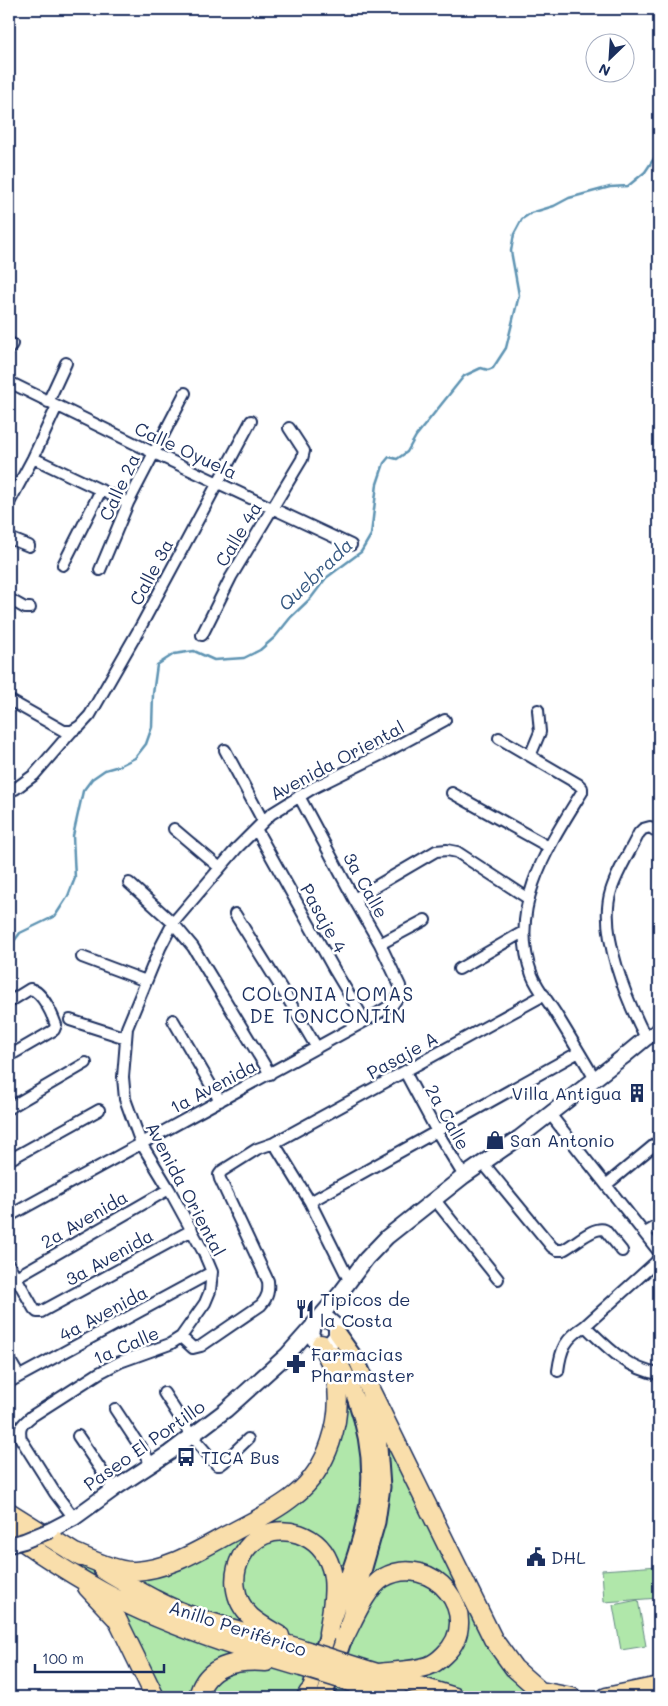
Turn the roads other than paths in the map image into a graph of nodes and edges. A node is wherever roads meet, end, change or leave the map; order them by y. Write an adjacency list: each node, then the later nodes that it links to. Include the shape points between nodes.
1 (66, 363): 4 (street)
2 (9, 382): 4 (street, Calle Oyuela)
3 (184, 393): 7 (street, Calle 2a)
4 (52, 404): 7 (street, Calle Oyuela); 8 (street)
5 (251, 421): 9 (street, Calle 3a)
6 (289, 428): 13 (street, Calle 4a, via 304,451)
7 (154, 453): 9 (street, Calle Oyuela); 12 (street, Calle 2a)
8 (33, 458): 10 (street); 11 (street)
9 (217, 482): 13 (street, Calle Oyuela); 25 (street, Calle 3a, via 90,715)
10 (101, 490): 12 (street); 17 (street)
11 (9, 503)
12 (128, 503): 18 (street, Calle 2a)
13 (273, 507): 15 (street, Calle Oyuela); 21 (street, Calle 4a, via 231,577)
14 (9, 538): 16 (street)
15 (351, 545)
16 (29, 546)
17 (64, 565)
18 (100, 570)
19 (9, 599): 20 (street)
20 (30, 608)
21 (202, 635)
22 (9, 700): 25 (street, via 64,731)
23 (538, 710): 28 (street, via 540,732)
24 (445, 720): 31 (street, Avenida Oriental)
25 (72, 732): 29 (street, Calle 3a, via 34,776)
26 (499, 738): 28 (street)
27 (226, 750): 32 (street, Pasaje 4)
28 (530, 756): 35 (street, via 582,788)
29 (15, 789)
30 (452, 793): 35 (street)
31 (298, 796): 32 (street, Avenida Oriental); 38 (street, 3a Calle)
32 (259, 825): 36 (street, Avenida Oriental); 53 (street, Pasaje 4)
33 (174, 829): 36 (street)
34 (659, 833): 56 (street, via 650,827 639,833 618,872 610,893 608,914 610,938 620,974)
35 (549, 847): 39 (street)
36 (220, 868): 42 (street, Avenida Oriental)
37 (129, 883): 42 (street)
38 (354, 899): 39 (street, via 436,851 447,850 469,859); 44 (street, 3a Calle)
39 (529, 899): 43 (street)
40 (235, 914): 57 (street)
41 (425, 920): 44 (street)
42 (173, 924): 47 (street, Avenida Oriental); 62 (street, via 193,947)
43 (523, 932): 46 (street); 49 (street, via 525,954)
44 (380, 944): 48 (street, 3a Calle)
45 (82, 958): 47 (street)
46 (459, 968)
47 (146, 981): 55 (street, Avenida Oriental)
48 (402, 993): 53 (street, 1a Avenida, via 393,1004)
49 (544, 995): 58 (street); 61 (street, Pasaje A)
50 (9, 1002): 59 (street, via 30,989 35,990 56,1025 54,1030)
51 (70, 1020): 55 (street)
52 (172, 1020): 64 (street)
53 (365, 1022): 57 (street, 1a Avenida)
54 (659, 1031): 56 (main road, Paseo El Portillo)
55 (126, 1038): 70 (street, Avenida Oriental, via 125,1099)
56 (646, 1038): 63 (main road, Paseo El Portillo)
57 (316, 1048): 62 (street, 1a Avenida)
58 (579, 1052): 63 (street); 68 (street)
59 (9, 1056)
60 (86, 1063): 65 (street)
61 (405, 1072): 68 (street, 2a Calle); 71 (street, Pasaje A)
62 (270, 1074): 64 (street, 1a Avenida)
63 (595, 1079): 67 (main road, Paseo El Portillo)
64 (220, 1101): 70 (street, 1a Avenida)
65 (9, 1107)
66 (99, 1110): 72 (street)
67 (550, 1114): 73 (main road, Paseo El Portillo); 75 (street)
68 (436, 1130): 74 (street, 2a Calle); 78 (street)
69 (659, 1141): 75 (street)
70 (140, 1143): 76 (street, Avenida Oriental); 79 (street, 1a Avenida)
71 (274, 1143): 78 (street); 94 (street, 1a Calle, via 257,1149 220,1175 268,1281 266,1299 196,1348)
72 (9, 1160)
73 (483, 1163): 74 (main road, Paseo El Portillo); 83 (street, via 552,1247 563,1250 601,1228)
74 (464, 1176): 77 (main road, Paseo El Portillo)
75 (606, 1185): 82 (street)
76 (169, 1189): 81 (street, Avenida Oriental); 88 (street, 2a Avenida)
77 (434, 1200): 89 (street); 90 (main road, Paseo El Portillo, via 387,1237)
78 (310, 1202): 90 (street)
79 (9, 1216)
80 (659, 1225): 82 (street)
81 (192, 1230): 87 (street, Avenida Oriental); 88 (street, 3a Avenida, via 41,1312 34,1309)
82 (645, 1234): 84 (street)
83 (622, 1251)
84 (659, 1252)
85 (659, 1256): 92 (street)
86 (9, 1265): 88 (street)
87 (212, 1272): 94 (street, Avenida Oriental, via 205,1303); 100 (street, 4a Avenida)
88 (16, 1277)
89 (498, 1279)
90 (346, 1286): 91 (main road, Paseo El Portillo); 93 (main road)
91 (315, 1324): 93 (main road, via 328,1320); 95 (main road, via 312,1336); 96 (main road, Paseo El Portillo)
92 (584, 1326): 98 (street, via 566,1342); 99 (street, via 618,1357 642,1370)
93 (336, 1330): 95 (main road, via 332,1341); 102 (main road)
94 (181, 1337): 111 (street, 1a Calle, via 99,1372 23,1424 19,1431 21,1438)
95 (321, 1344): 96 (main road, Paseo El Portillo); 114 (highway, via 336,1378 337,1411 333,1436 323,1461 310,1481 294,1496 181,1560 160,1568 118,1569); 116 (main road, via 336,1358 348,1380 364,1424 370,1459 366,1518)
96 (287, 1355): 105 (main road, Paseo El Portillo, via 226,1410)
97 (9, 1360): 100 (street)
98 (558, 1371)
99 (659, 1374)
100 (19, 1376): 101 (street, 4a Avenida)
101 (9, 1382)
102 (367, 1383): 116 (main road, via 377,1422 382,1487 377,1522); 128 (highway, via 494,1639 514,1668 540,1691)
103 (164, 1393): 105 (street)
104 (115, 1409): 108 (street)
105 (191, 1435): 107 (street, via 217,1465); 108 (main road, Paseo El Portillo)
106 (78, 1436): 109 (street)
107 (248, 1439)
108 (152, 1465): 109 (main road, Paseo El Portillo)
109 (114, 1489): 111 (main road, Paseo El Portillo)
110 (9, 1512): 114 (highway, Anillo Periférico)
111 (74, 1518): 113 (main road, Paseo El Portillo, bridge)
112 (9, 1532): 115 (highway, Anillo Periférico)
113 (9, 1545)
114 (70, 1551): 117 (highway, Anillo Periférico, via 169,1606 198,1618)
115 (76, 1576): 118 (highway, Anillo Periférico, via 128,1605 177,1626); 123 (highway, via 117,1619)
116 (336, 1636): 117 (highway, via 332,1570 325,1554 311,1539 287,1530 267,1532 248,1546 238,1562 237,1591 251,1617); 119 (highway, via 381,1579 410,1570 437,1580 456,1605 459,1620 458,1634 450,1650 429,1666); 122 (main road)
117 (301, 1648): 120 (highway, Anillo Periférico, bridge)
118 (296, 1665): 120 (highway, Anillo Periférico, bridge); 124 (highway, via 245,1661 229,1664 207,1679)
119 (379, 1673): 120 (highway, Anillo Periférico); 127 (highway, Anillo Periférico)
120 (359, 1679): 125 (highway); 126 (highway, Anillo Periférico)
121 (659, 1686): 129 (highway)
122 (312, 1696)
123 (155, 1697)
124 (198, 1697)
125 (382, 1697)
126 (398, 1697)
127 (455, 1697)
128 (572, 1697)
129 (606, 1697)

